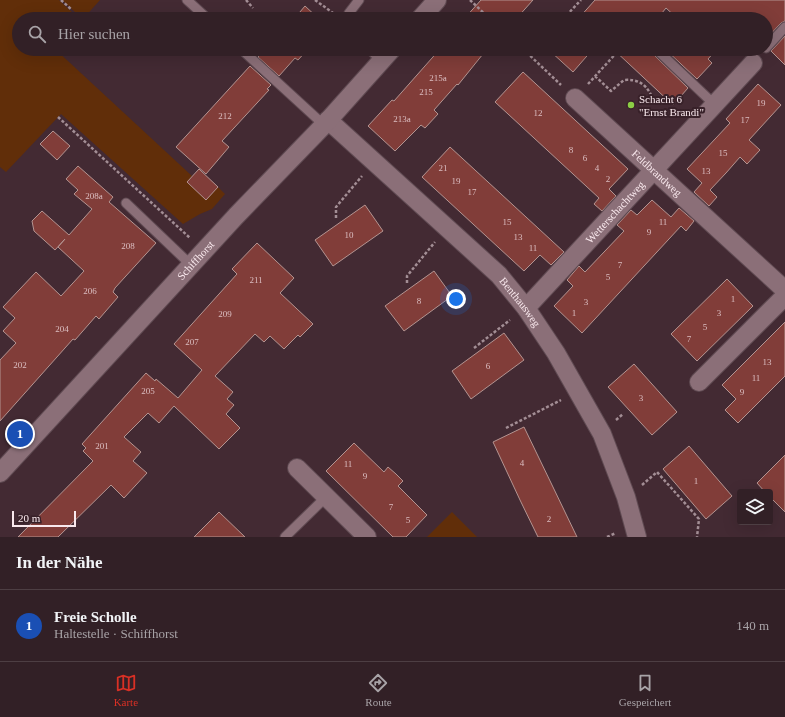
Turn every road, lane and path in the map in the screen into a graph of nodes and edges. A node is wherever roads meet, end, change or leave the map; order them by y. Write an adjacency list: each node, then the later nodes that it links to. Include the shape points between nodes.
1 (61, 0): 10 (path)
2 (187, 0): 11 (lane)
3 (246, 0): 9 (path)
4 (315, 0): 12 (path)
5 (359, 0): 13 (lane)
6 (438, 0): 14 (street)
7 (470, 0): 15 (path)
8 (581, 0): 16 (path)
9 (253, 8)
10 (72, 10)
11 (200, 12)
12 (331, 12)
13 (349, 12)
14 (427, 12)
15 (483, 12)
16 (570, 12)
17 (785, 27): 18 (lane)
18 (773, 41)
19 (249, 56): 31 (lane)
20 (378, 56): 31 (street, Schiffhorst)
21 (531, 56): 28 (path)
22 (614, 56): 26 (path)
23 (663, 56): 29 (lane)
24 (760, 56): 25 (lane)
25 (753, 63): 29 (street, Wetterschachtweg)
26 (595, 76): 27 (path, via 611,91 624,80 638,81); 28 (path)
27 (651, 95)
28 (575, 98): 33 (street, Feldbrandweg)
29 (715, 105): 33 (street, Wetterschachtweg)
30 (58, 117): 37 (path)
31 (326, 122): 32 (street, Benthausweg); 37 (street, Schiffhorst)
32 (375, 162): 35 (path, via 336,207); 36 (street, Benthausweg)
33 (655, 171): 40 (street, Feldbrandweg); 42 (street, Wetterschachtweg)
34 (126, 203): 38 (lane)
35 (336, 218)
36 (447, 227): 39 (path, via 407,276); 42 (street, Benthausweg, via 499,275)
37 (205, 251): 38 (street, Schiffhorst)
38 (192, 266): 47 (street, Schiffhorst)
39 (407, 283)
40 (785, 290)
41 (785, 296): 44 (street)
42 (526, 308): 43 (path); 45 (street, Benthausweg)
43 (474, 348)
44 (699, 382)
45 (579, 391): 46 (path); 50 (street, Benthausweg, via 602,434)
46 (506, 428)
47 (2, 467)
48 (297, 468): 49 (street)
49 (326, 497): 51 (lane); 52 (street)
50 (626, 498): 53 (street, Benthausweg); 54 (path, via 657,472 699,519)
51 (285, 537)
52 (366, 537)
53 (638, 537)
54 (697, 537)

